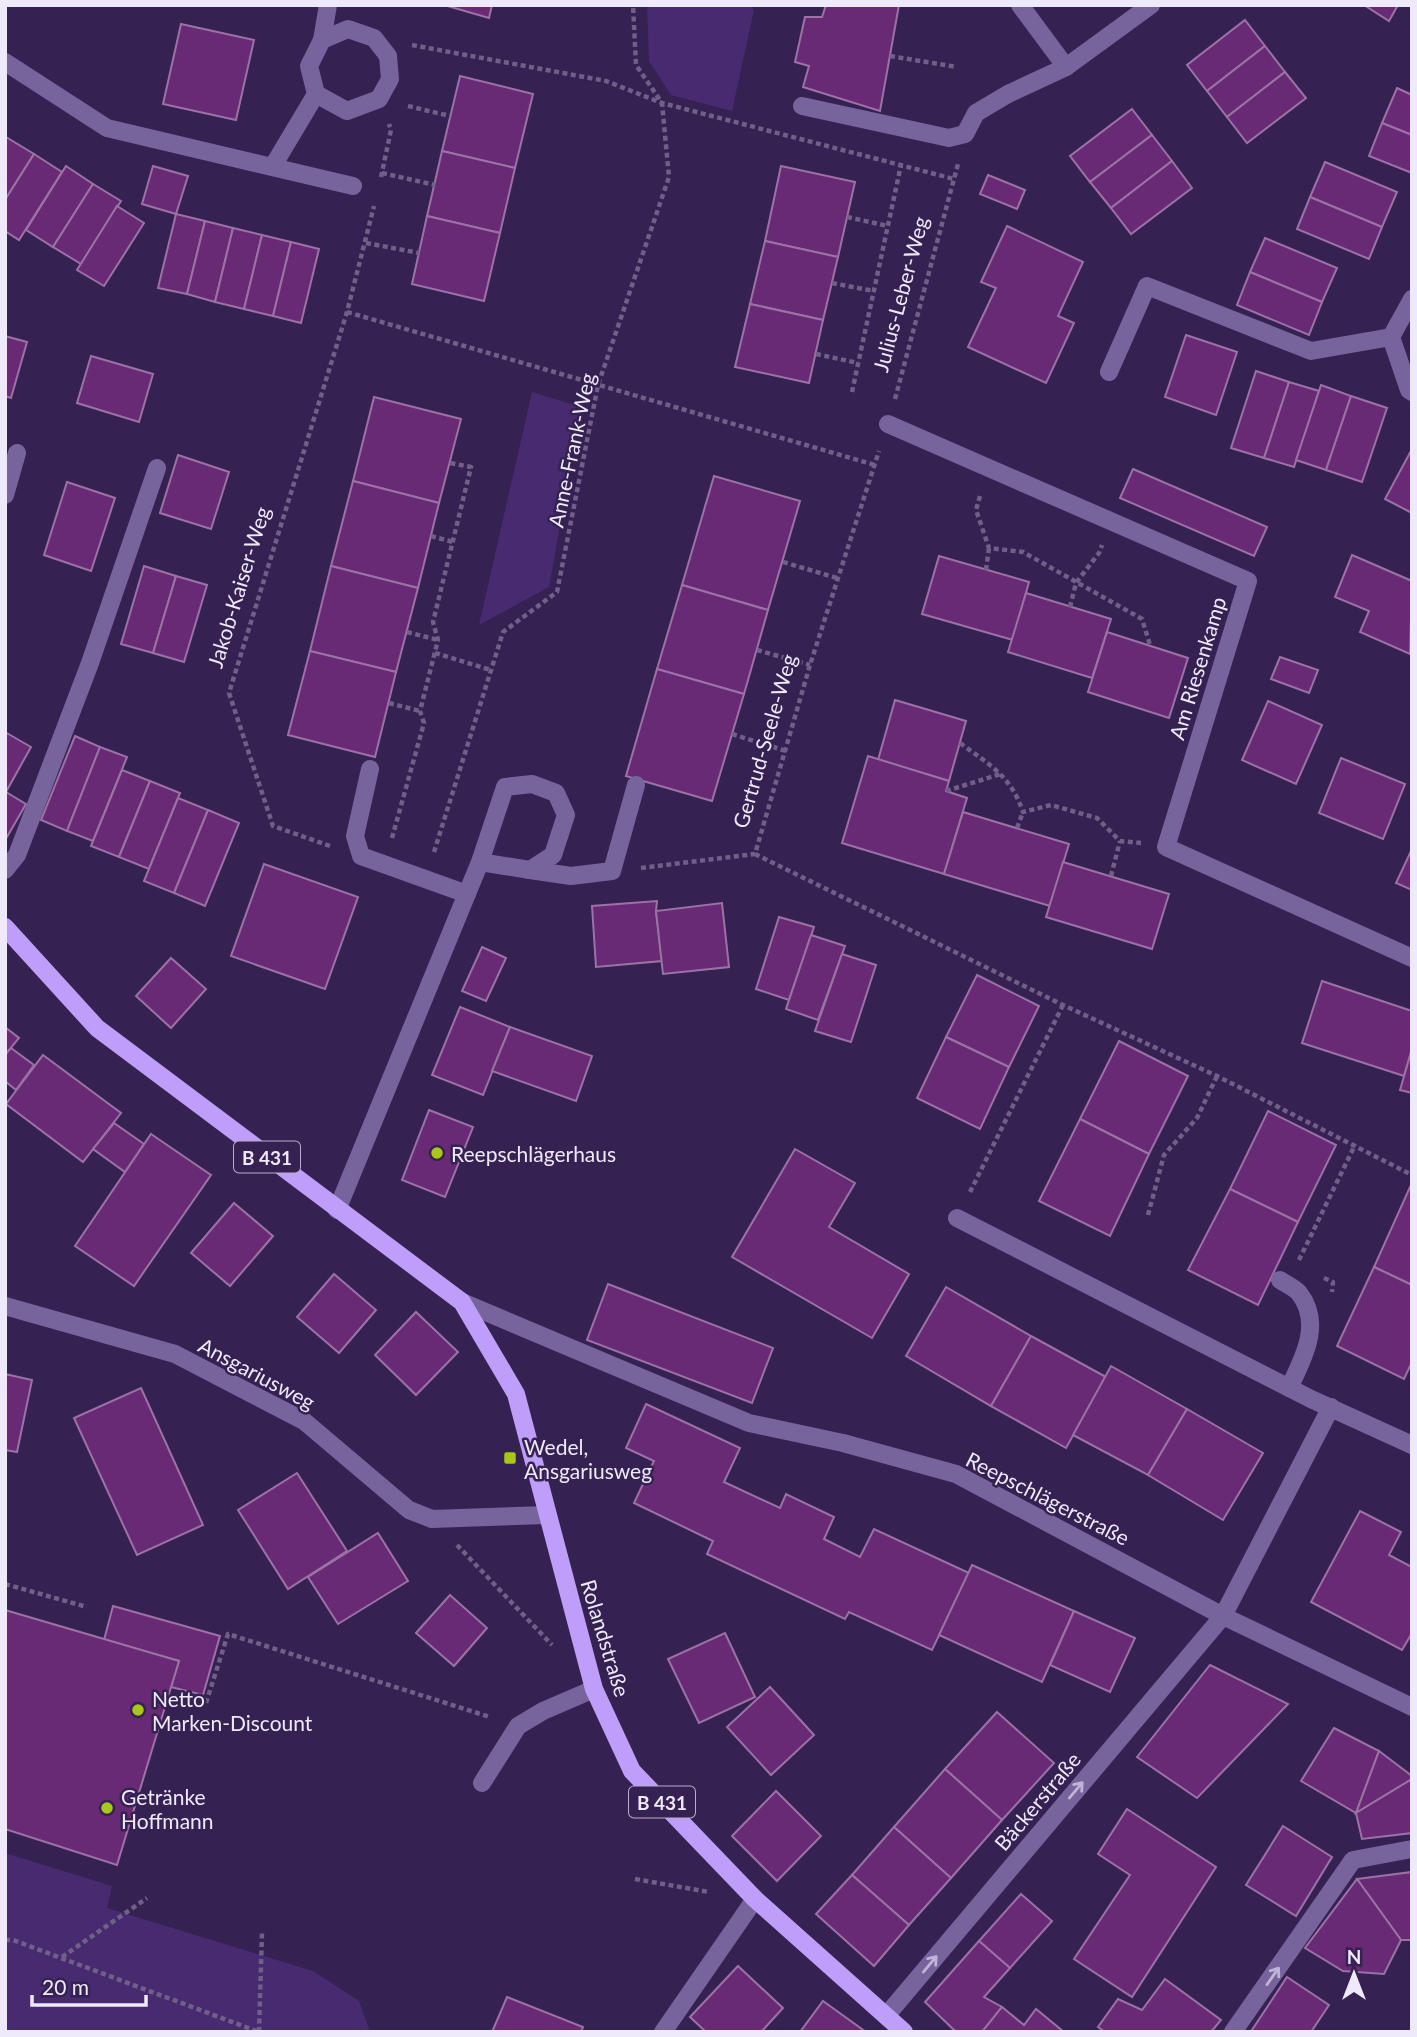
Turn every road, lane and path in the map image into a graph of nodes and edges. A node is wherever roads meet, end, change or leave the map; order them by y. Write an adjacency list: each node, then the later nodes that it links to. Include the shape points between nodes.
1 (328, 5): 6 (street)
2 (634, 5): 13 (path, Anne-Frank-Weg, via 636,65)
3 (1020, 5): 10 (street)
4 (1151, 5): 10 (street)
5 (374, 38): 6 (street, via 348,29); 12 (street, via 388,56 390,79); 13 (path, via 606,81)
6 (323, 40): 11 (street, via 309,66)
7 (890, 56): 9 (path)
8 (5, 62): 18 (street, via 107,128)
9 (957, 67)
10 (1066, 67): 16 (street, via 976,113)
11 (316, 94): 12 (street, via 347,111); 18 (street)
12 (379, 99): 15 (path); 19 (path, via 391,130)
13 (662, 103): 17 (path); 37 (path, Anne-Frank-Weg, via 669,177)
14 (802, 106): 16 (street, via 949,138)
15 (450, 116)
16 (965, 134): 20 (path, Julius-Leber-Weg)
17 (901, 165): 20 (path); 26 (path)
18 (273, 166): 23 (street)
19 (382, 173): 21 (path); 22 (path)
20 (954, 178): 40 (path, Julius-Leber-Weg)
21 (380, 182)
22 (435, 185)
23 (353, 186)
24 (375, 204): 27 (path)
25 (847, 217): 26 (path)
26 (888, 226): 30 (path)
27 (366, 243): 28 (path); 32 (path)
28 (419, 253)
29 (832, 283): 30 (path)
30 (874, 291): 35 (path)
31 (1412, 299): 33 (street)
32 (347, 312): 37 (path); 77 (path, Jakob-Kaiser-Weg, via 229,693 273,826)
33 (1391, 337): 36 (street, via 1311,351 1147,286); 39 (street)
34 (816, 354): 35 (path)
35 (859, 363): 38 (path)
36 (1109, 372)
37 (598, 385): 43 (path); 62 (path, Anne-Frank-Weg, via 557,592 502,632)
38 (852, 392)
39 (1412, 392)
40 (888, 424): 43 (path, Julius-Leber-Weg); 45 (street, Am Riesenkamp)
41 (18, 453): 46 (street)
42 (450, 463): 49 (path, via 471,467)
43 (875, 465): 53 (path, Gertrud-Seele-Weg)
44 (157, 468): 80 (street, via 90,663 17,855)
45 (988, 468): 47 (street, Am Riesenkamp); 50 (path, via 976,510)
46 (5, 495)
47 (1110, 521): 54 (path, via 1099,553); 75 (street, Am Riesenkamp, via 1248,581)
48 (431, 536): 49 (path)
49 (453, 542): 57 (path, via 433,622)
50 (989, 548): 52 (path); 54 (path, via 1023,552)
51 (783, 562): 53 (path)
52 (986, 570)
53 (837, 578): 61 (path, Gertrud-Seele-Weg)
54 (1076, 583): 55 (path); 58 (path, via 1142,620)
55 (1070, 607)
56 (407, 632): 57 (path)
57 (438, 640): 60 (path)
58 (1150, 646)
59 (757, 650): 61 (path)
60 (435, 653): 62 (path); 64 (path)
61 (810, 664): 67 (path, Gertrud-Seele-Weg)
62 (491, 670): 84 (path, Anne-Frank-Weg)
63 (388, 703): 64 (path)
64 (420, 712): 79 (path, via 424,723)
65 (732, 734): 67 (path)
66 (960, 743): 69 (path)
67 (786, 751): 76 (path, Gertrud-Seele-Weg)
68 (370, 769): 77 (street, via 355,836)
69 (1002, 774): 71 (path); 72 (path, via 1017,793)
70 (636, 785): 82 (street)
71 (946, 791)
72 (1023, 812): 73 (path); 74 (path, via 1051,805 1097,818)
73 (1017, 828)
74 (1121, 841): 75 (path); 83 (path)
75 (1166, 847): 87 (street)
76 (755, 854): 82 (path, Gertrud-Seele-Weg); 88 (path)
77 (360, 856): 79 (street)
78 (480, 862): 81 (street); 81 (street, via 505,787 532,784 556,793 566,815 553,855); 85 (street)
79 (385, 864): 84 (street)
80 (5, 870)
81 (530, 870): 82 (street, via 571,876)
82 (612, 871)
83 (1111, 876)
84 (426, 879): 85 (street)
85 (467, 894): 92 (street)
86 (5, 927): 92 (main road, B 431, via 97,1028)
87 (1412, 958)
88 (1063, 1004): 89 (path); 94 (path)
89 (1217, 1076): 90 (path); 93 (path, via 1197,1118 1164,1155)
90 (1355, 1145): 91 (path); 95 (path)
91 (1412, 1175)
92 (337, 1209): 99 (main road, B 431)
93 (1148, 1214)
94 (957, 1218): 101 (street)
95 (1297, 1263)
96 (1321, 1276): 98 (path, via 1333,1282)
97 (1280, 1280): 101 (street, via 1299,1292 1311,1319 1307,1350)
98 (1332, 1295)
99 (462, 1301): 104 (main road, Rolandstraße / B 431, via 516,1394); 108 (street, Reepschlägerstraße, via 749,1423 956,1474)
100 (5, 1306): 105 (street, Ansgariusweg, via 175,1354 304,1421 409,1510)
101 (1289, 1388): 102 (street)
102 (1331, 1407): 103 (street); 108 (street)
103 (1412, 1445)
104 (547, 1515): 105 (street, Ansgariusweg); 110 (main road, Rolandstraße / B 431)
105 (432, 1519): 109 (path)
106 (5, 1584): 107 (path)
107 (87, 1607)
108 (1223, 1616): 112 (street, Reepschlägerstraße); 122 (street, Bäckerstraße, one-way to 108)
109 (556, 1649)
110 (594, 1689): 113 (street); 118 (main road, Rolandstraße / B 431, via 632,1771)
111 (206, 1703): 113 (path, via 228,1634)
112 (1412, 1707)
113 (518, 1726): 114 (street)
114 (482, 1783)
115 (1412, 1849): 125 (street, one-way to 115, via 1353,1860)
116 (635, 1880): 118 (path)
117 (146, 1898): 121 (path)
118 (755, 1899): 122 (main road, Rolandstraße / B 431); 123 (street)
119 (262, 1933): 121 (path, via 259,2032)
120 (5, 1940): 121 (path)
121 (62, 1957)
122 (886, 2016): 124 (main road, Rolandstraße / B 431)
123 (663, 2032)
124 (904, 2032)
125 (1233, 2032)

